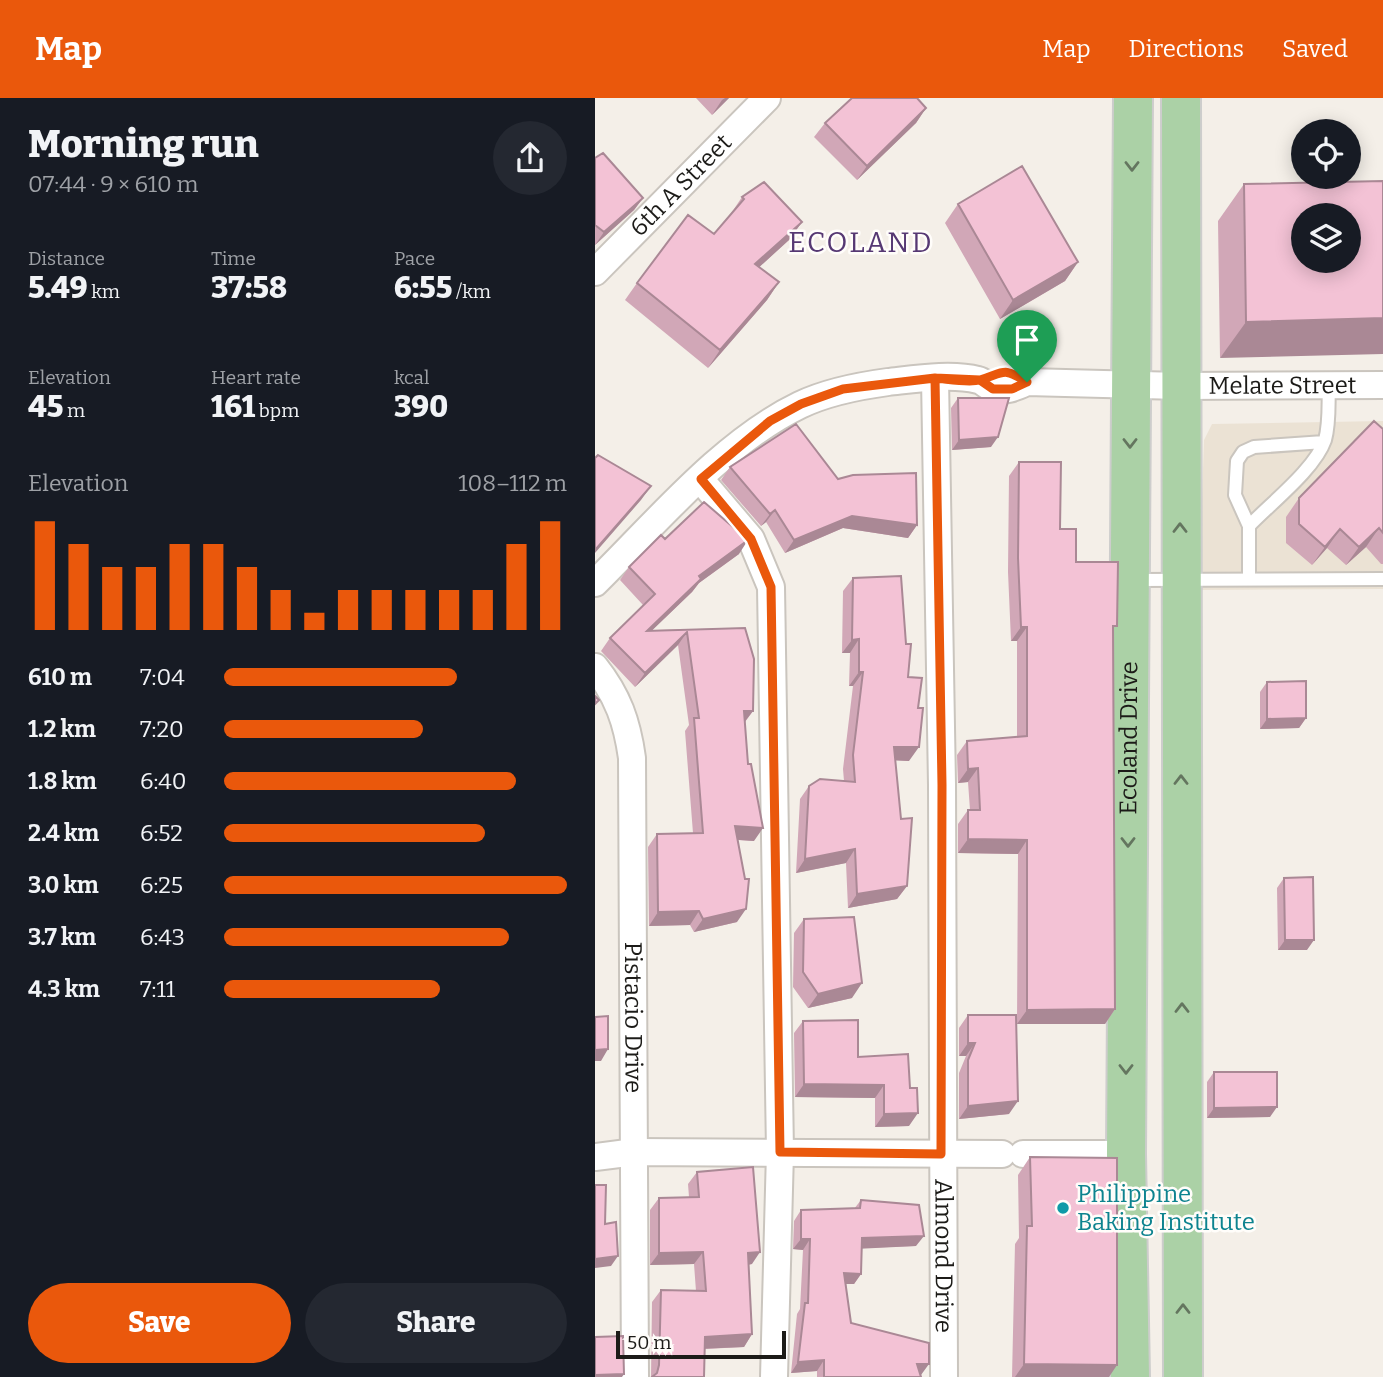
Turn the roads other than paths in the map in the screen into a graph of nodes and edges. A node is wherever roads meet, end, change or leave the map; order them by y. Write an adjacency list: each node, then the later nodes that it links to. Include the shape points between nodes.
1 (767, 98): 4 (street, 6th A Street)
2 (1133, 98): 6 (main road, Ecoland Drive, one-way to 6)
3 (1181, 98): 9 (main road)
4 (595, 272)
5 (935, 378): 6 (street, Melate Street, via 980,380 993,389 1012,389 1027,382); 11 (street, Melate Street, via 843,389 801,404 760,428); 21 (street, Almond Drive, via 942,785)
6 (1131, 385): 9 (street, Melate Street); 15 (main road, Ecoland Drive, one-way to 15)
7 (1329, 385): 8 (street, Melate Street); 9 (street, Melate Street); 10 (lane)
8 (1383, 385)
9 (1180, 386): 16 (main road, one-way to 9)
10 (1324, 442): 12 (lane, via 1314,459); 12 (lane, via 1254,447 1243,452 1237,461 1235,495)
11 (701, 479): 17 (street, Melate Street); 20 (street, via 751,539 771,587)
12 (1249, 526): 13 (lane)
13 (1249, 579): 14 (lane); 16 (lane)
14 (1383, 579)
15 (1129, 580): 16 (lane); 22 (main road, Ecoland Drive, one-way to 22)
16 (1179, 580): 28 (main road, one-way to 16)
17 (595, 583)
18 (595, 667): 19 (street, Pistacio Drive, via 617,698 628,726 632,758)
19 (635, 1152): 20 (street); 23 (street); 24 (street, Pistacio Drive)
20 (780, 1152): 21 (street); 25 (street)
21 (941, 1154): 22 (street); 26 (street, Almond Drive)
22 (1126, 1154): 27 (main road, Ecoland Drive)
23 (595, 1157)
24 (635, 1377)
25 (774, 1377)
26 (944, 1377)
27 (1130, 1377)
28 (1183, 1377)

